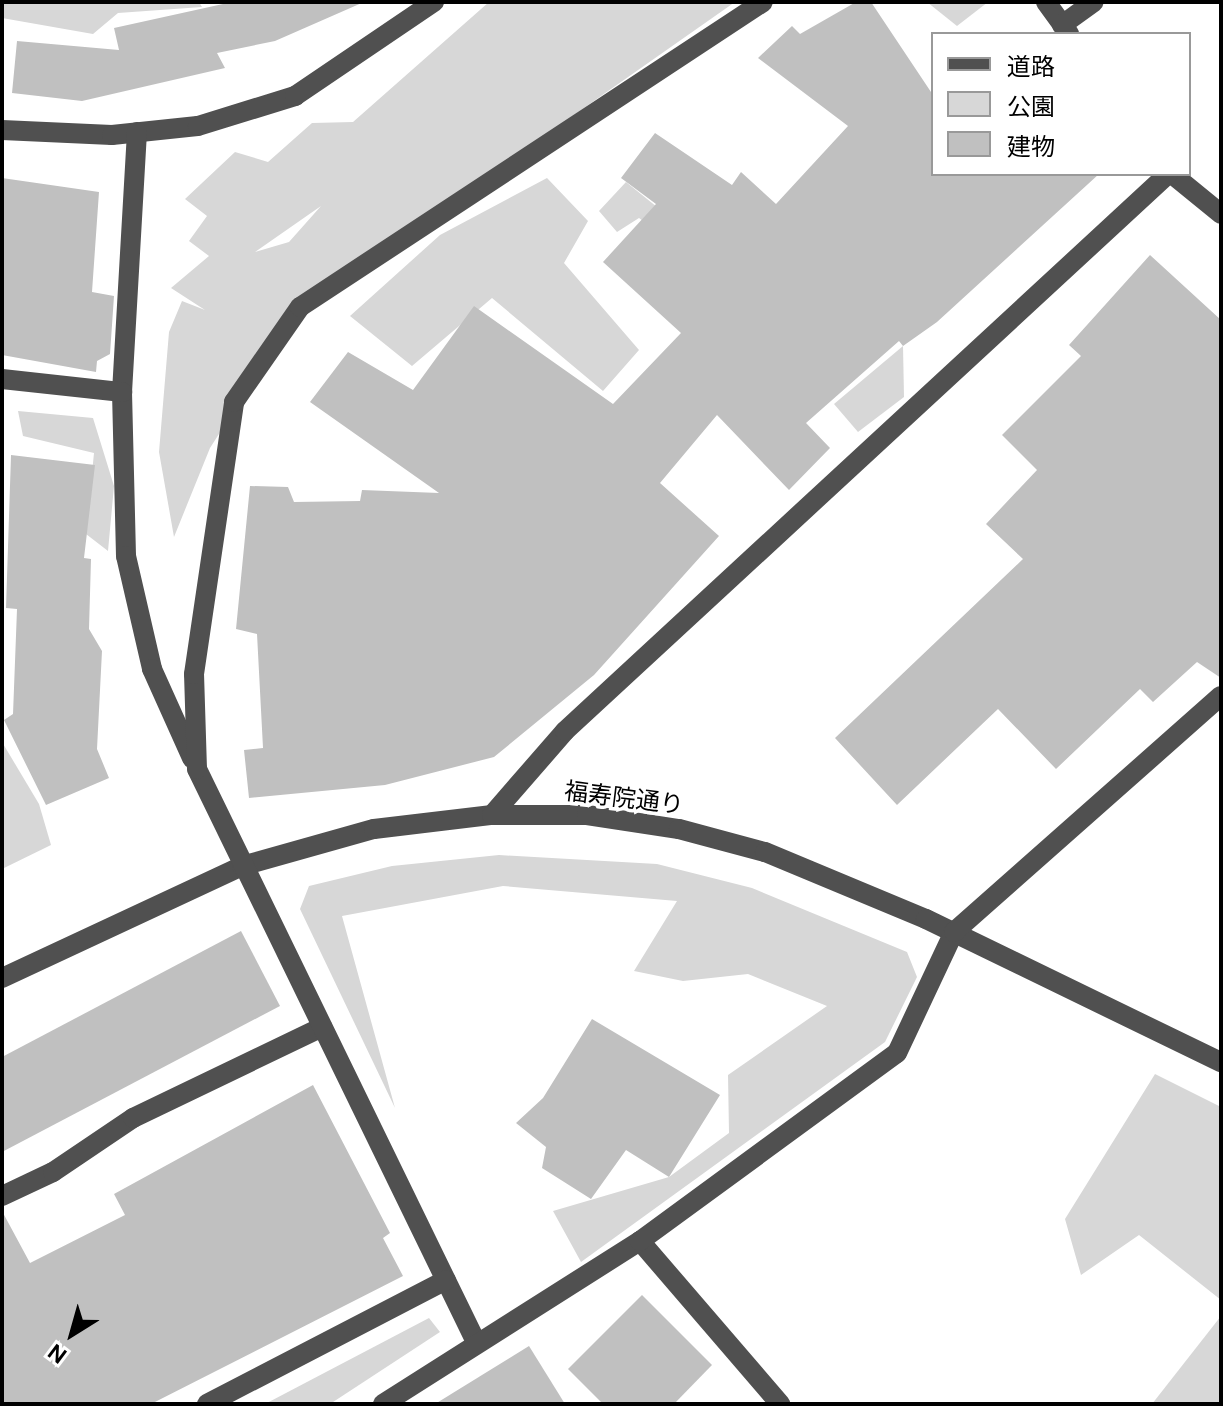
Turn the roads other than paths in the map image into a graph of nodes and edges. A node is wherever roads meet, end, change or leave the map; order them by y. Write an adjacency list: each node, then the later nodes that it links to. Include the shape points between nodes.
1 (434, 2): 7 (street, via 295,96 198,126)
2 (763, 2): 14 (street, via 300,307 234,402 194,674)
3 (1046, 2): 5 (street)
4 (1094, 2): 5 (street)
5 (1065, 29)
6 (2, 130): 7 (street)
7 (137, 132): 12 (street)
8 (1168, 176): 15 (street, via 565,731)
9 (1173, 176): 10 (street)
10 (1221, 214)
11 (2, 379): 12 (street)
12 (122, 392): 14 (street, via 126,556 152,669)
13 (1221, 696): 17 (street)
14 (197, 769): 16 (street)
15 (492, 815): 16 (street, 福寿院通り, via 374,829); 17 (street, 福寿院通り, via 587,815 679,829 765,852)
16 (242, 866): 18 (street, 福寿院通り); 19 (street)
17 (954, 932): 20 (street, 福寿院通り); 22 (street, via 897,1053)
18 (2, 978)
19 (322, 1027): 21 (street, via 133,1118 53,1172); 23 (street)
20 (1221, 1062)
21 (2, 1196)
22 (640, 1241): 24 (street); 27 (street)
23 (446, 1280): 24 (street); 25 (street)
24 (476, 1342): 26 (street)
25 (207, 1404)
26 (383, 1404)
27 (780, 1404)

